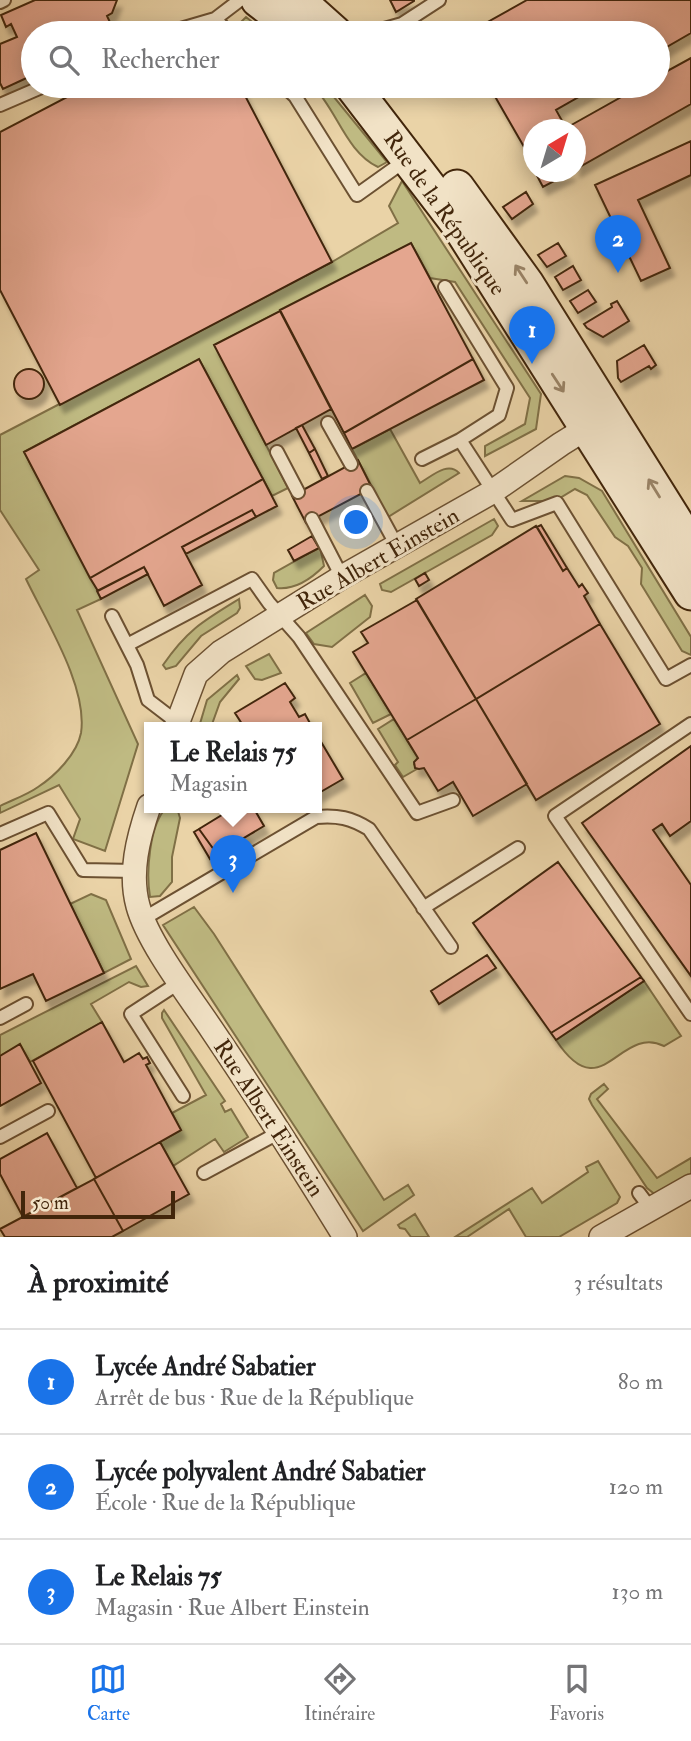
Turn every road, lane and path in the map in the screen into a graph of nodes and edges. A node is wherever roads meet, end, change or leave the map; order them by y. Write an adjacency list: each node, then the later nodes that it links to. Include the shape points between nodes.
1 (240, 0): 5 (lane)
2 (258, 0): 7 (main road)
3 (298, 0): 8 (main road)
4 (439, 0): 9 (lane)
5 (215, 19): 6 (lane)
6 (208, 21)
7 (285, 21)
8 (322, 21)
9 (406, 21)
10 (21, 96): 14 (lane)
11 (296, 98): 15 (lane, via 357,195)
12 (362, 98): 15 (main road, Rue de la République)
13 (390, 98): 17 (main road, Rue de la République, one-way to 13, via 507,253)
14 (0, 106)
15 (409, 158): 17 (main road, Rue de la République, one-way to 17)
16 (445, 287): 19 (lane, via 507,388 499,415)
17 (598, 421): 25 (street, Rue Albert Einstein); 27 (main road, Rue de la République, one-way to 17); 30 (main road, Rue de la République)
18 (328, 423): 22 (lane)
19 (460, 440): 21 (lane); 25 (lane)
20 (276, 452): 24 (lane)
21 (422, 459)
22 (351, 464)
23 (367, 491): 28 (lane)
24 (298, 492)
25 (492, 492): 28 (street, Rue Albert Einstein); 34 (lane, via 513,520 557,503 666,679)
26 (312, 519): 29 (lane)
27 (687, 531)
28 (397, 546): 29 (street, Rue Albert Einstein)
29 (342, 577): 32 (street, Rue Albert Einstein)
30 (691, 593)
31 (112, 616): 33 (lane)
32 (281, 617): 33 (lane, via 252,579); 36 (street, Rue Albert Einstein, via 206,664 191,683); 38 (lane, via 417,813)
33 (127, 645): 35 (lane, via 148,700)
34 (691, 665)
35 (174, 722)
36 (178, 722)
37 (691, 724): 48 (lane, via 555,816)
38 (453, 800)
39 (147, 813): 42 (street, Rue Albert Einstein)
40 (0, 834): 42 (lane, via 48,813 83,870)
41 (518, 848): 43 (lane)
42 (135, 871): 44 (street, Rue Albert Einstein)
43 (423, 908): 44 (lane, via 369,829 336,815 316,817); 45 (lane)
44 (143, 919): 46 (street, Rue Albert Einstein)
45 (451, 947)
46 (180, 982): 50 (lane, via 131,1014); 52 (street, Rue Albert Einstein)
47 (26, 1004): 49 (lane)
48 (691, 1014)
49 (0, 1018)
50 (183, 1096)
51 (48, 1111): 53 (lane)
52 (280, 1132): 54 (lane); 56 (street, Rue Albert Einstein)
53 (0, 1137)
54 (204, 1173)
55 (691, 1186): 57 (street, via 645,1201)
56 (345, 1237)
57 (601, 1237)

